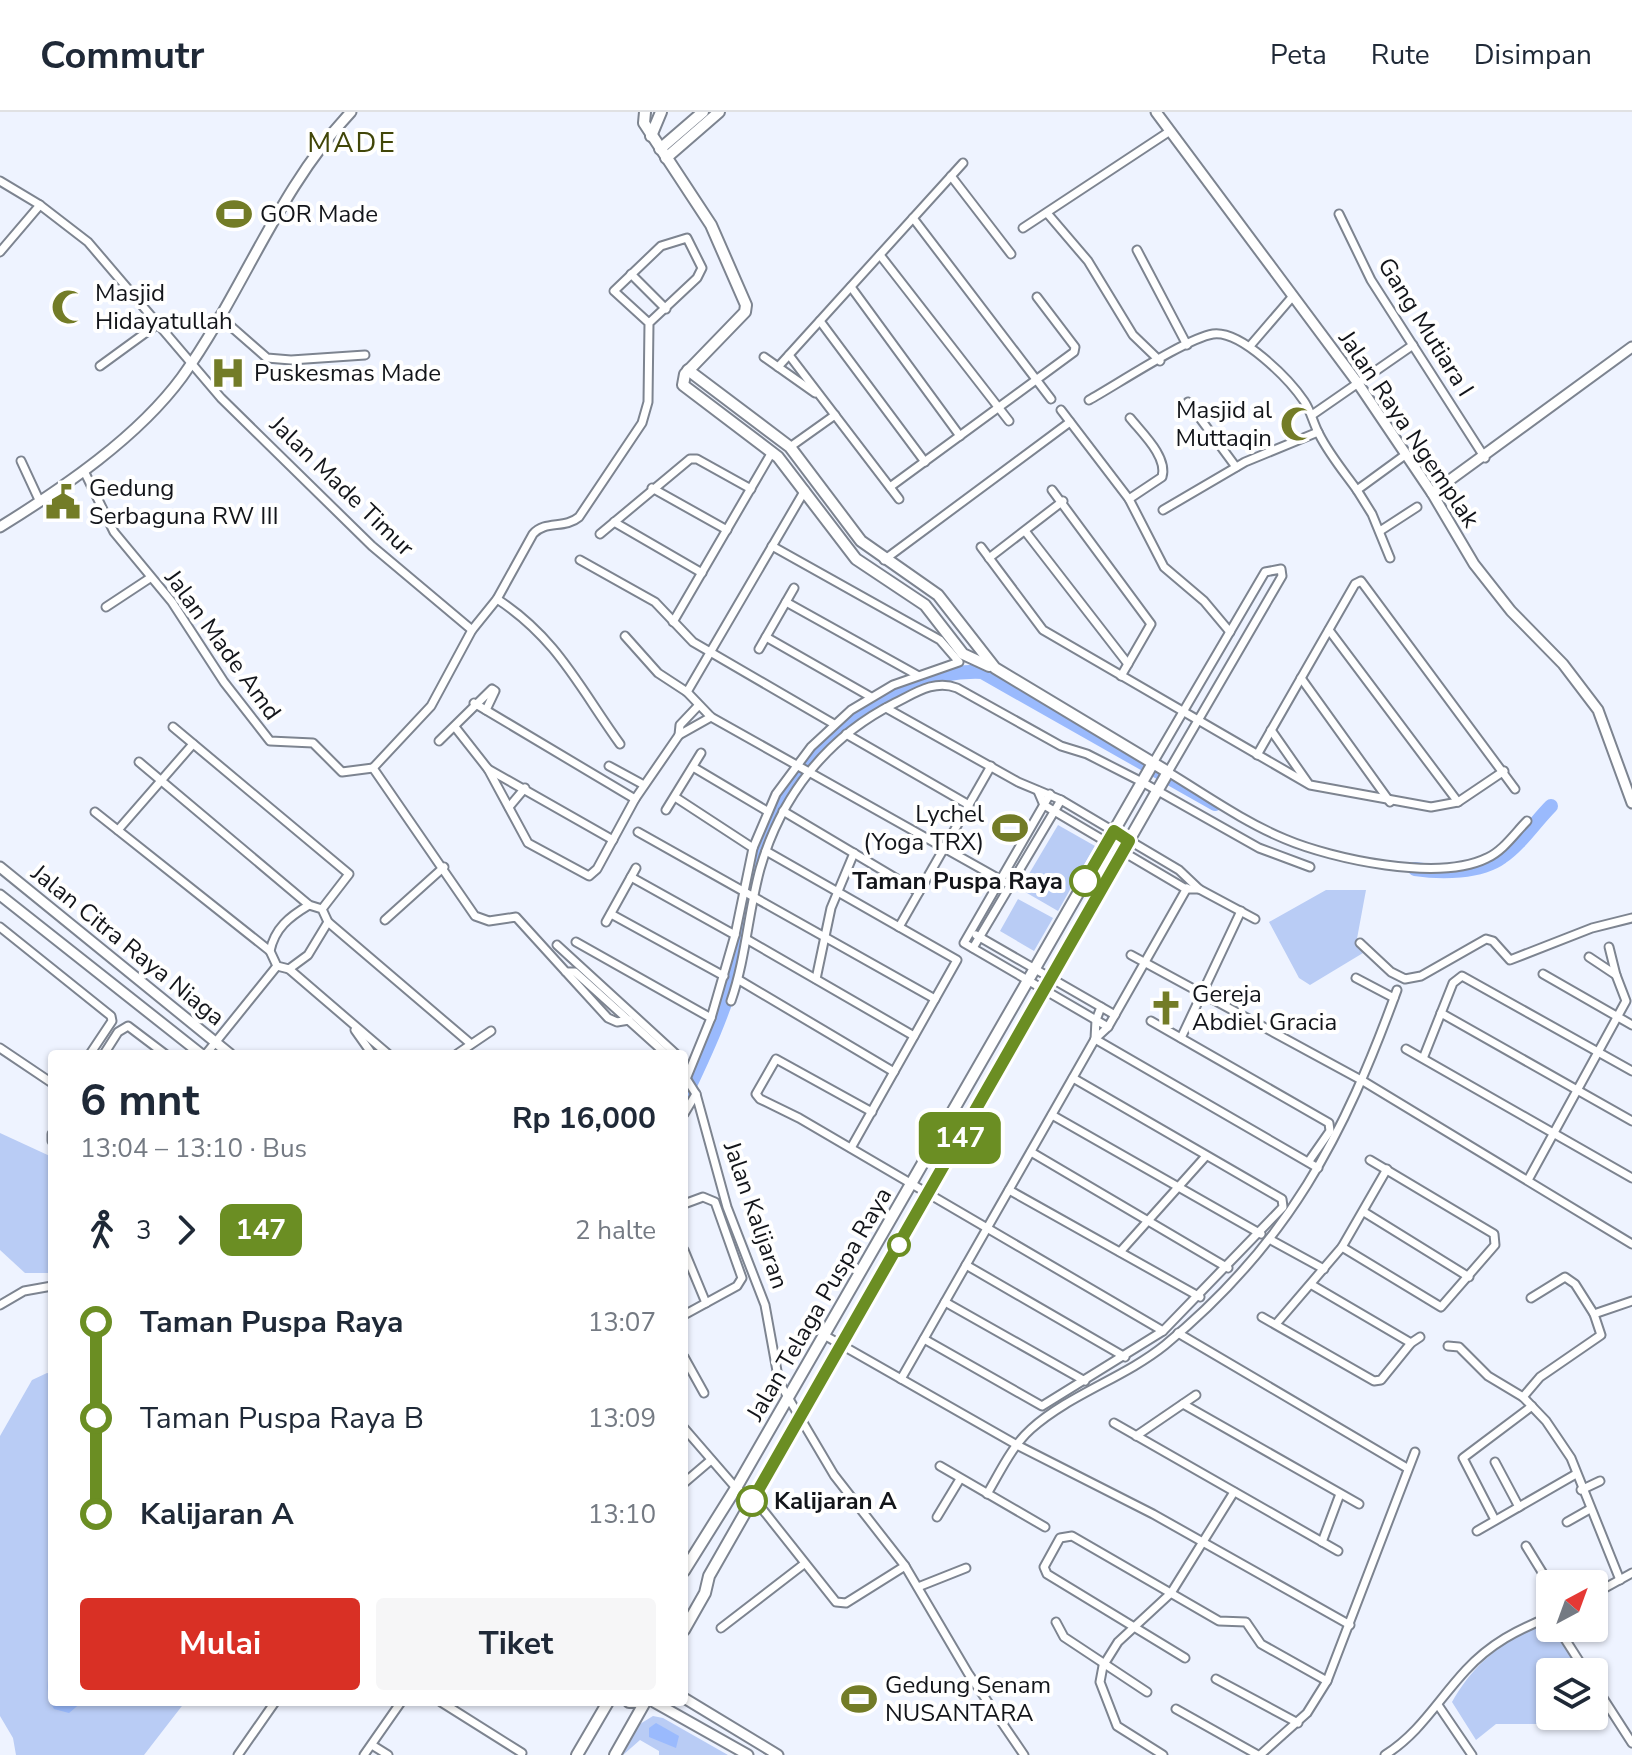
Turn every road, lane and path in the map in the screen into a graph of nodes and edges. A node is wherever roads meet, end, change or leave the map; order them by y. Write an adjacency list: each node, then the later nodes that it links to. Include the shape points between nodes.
1 (351, 112): 27 (street, via 306,165)
2 (661, 112): 8 (main road)
3 (703, 112): 9 (main road)
4 (719, 112): 9 (main road)
5 (1156, 112): 7 (street, Jalan Raya Ngemplak)
6 (644, 118): 8 (main road)
7 (1170, 131): 14 (street); 24 (street, Jalan Raya Ngemplak)
8 (651, 136): 9 (main road)
9 (663, 154): 42 (main road, via 711,225 746,305)
10 (963, 163): 11 (street)
11 (951, 176): 16 (street); 20 (street)
12 (0, 181): 13 (street, Jalan Made Timur)
13 (40, 205): 19 (street); 29 (street, Jalan Made Timur, via 88,242)
14 (1047, 213): 17 (street); 38 (street, via 1088,261 1133,335)
15 (1339, 214): 32 (street, Gang Mutiara I, via 1371,280)
16 (913, 218): 21 (street); 43 (street)
17 (1023, 228)
18 (1137, 250): 31 (street)
19 (0, 252)
20 (1011, 254)
21 (880, 255): 23 (street); 49 (street)
22 (631, 274): 26 (street); 26 (street, via 661,246 683,237 690,240 702,268); 30 (street, via 614,293)
23 (851, 287): 28 (street); 57 (street)
24 (1293, 296): 33 (street); 44 (street, Jalan Raya Ngemplak)
25 (1037, 297): 43 (street, via 1075,347)
26 (666, 309): 30 (street)
27 (219, 316): 35 (street, via 267,358); 39 (street)
28 (820, 321): 36 (street); 63 (street)
29 (159, 323): 39 (street, Jalan Made Timur); 40 (street)
30 (649, 323): 94 (street, via 648,402 636,436 579,517 569,525 537,529)
31 (1187, 345): 33 (street, via 1217,334); 38 (street)
32 (1413, 345): 44 (street); 61 (street, Gang Mutiara I)
33 (1250, 346): 52 (street, via 1295,389)
34 (1632, 347): 61 (street)
35 (365, 355)
36 (789, 355): 41 (street); 45 (street)
37 (764, 357): 41 (street)
38 (1160, 361): 47 (street)
39 (191, 363): 65 (street, via 146,415); 98 (street, Jalan Made Timur, via 372,546)
40 (100, 366)
41 (778, 367): 45 (street)
42 (688, 370): 58 (main road); 59 (main road, via 682,381 687,389)
43 (1037, 381): 46 (street); 49 (street)
44 (1357, 382): 52 (street); 60 (street, Jalan Raya Ngemplak)
45 (821, 397): 51 (street)
46 (1051, 399)
47 (1089, 400)
48 (1188, 402): 64 (street)
49 (999, 408): 54 (street); 57 (street)
50 (1061, 410): 55 (street)
51 (835, 415): 58 (street); 66 (street)
52 (1312, 415): 56 (street)
53 (1130, 418): 74 (street, via 1163,462 1164,471)
54 (1009, 421)
55 (1070, 422): 74 (street); 90 (street)
56 (1318, 432): 64 (street); 71 (street)
57 (960, 436): 63 (street)
58 (790, 447): 90 (main road, via 861,541)
59 (772, 452): 68 (street); 69 (main road)
60 (1405, 455): 71 (street); 72 (street, Jalan Raya Ngemplak)
61 (1485, 458): 72 (street)
62 (21, 461): 76 (street)
63 (925, 462): 66 (street)
64 (1236, 467): 78 (street)
65 (84, 471): 76 (street); 92 (street, Jalan Made Amd, via 114,532)
66 (890, 487): 73 (street)
67 (652, 488): 68 (street, via 697,459); 79 (street); 81 (street)
68 (751, 489): 81 (street)
69 (806, 490): 85 (street); 106 (main road, via 856,559 925,605)
70 (1052, 490): 75 (street)
71 (1357, 490): 83 (street)
72 (1432, 493): 156 (street, Jalan Raya Ngemplak, via 1487,582 1598,710)
73 (899, 499)
74 (1129, 499): 100 (street, via 1164,567)
75 (1063, 501): 82 (street); 107 (street, via 1151,624)
76 (40, 502): 80 (street)
77 (1417, 507): 83 (street)
78 (1163, 510)
79 (614, 522): 84 (street); 91 (street)
80 (0, 527)
81 (727, 530): 91 (street)
82 (1025, 531): 87 (street); 107 (street)
83 (1380, 531): 88 (street)
84 (600, 534)
85 (772, 546): 105 (street); 106 (street, via 940,640)
86 (981, 547): 87 (street)
87 (989, 558): 110 (street, via 1043,630)
88 (1390, 558)
89 (580, 560): 97 (street, via 655,602)
90 (884, 560): 104 (main road, via 938,595)
91 (702, 573): 97 (street)
92 (150, 578): 96 (street); 137 (street, Jalan Made Amd, via 270,741 313,743 342,772)
93 (794, 588): 95 (street)
94 (497, 599): 98 (street); 129 (street, via 548,639)
95 (786, 602): 102 (street); 109 (street)
96 (106, 607)
97 (673, 622): 105 (street)
98 (472, 630): 137 (street, via 431,706)
99 (1329, 630): 111 (street); 140 (street, via 1355,584 1363,583); 155 (street)
100 (1230, 632): 118 (street); 120 (street, via 1265,572 1283,570)
101 (625, 636): 112 (street, via 658,673)
102 (766, 637): 103 (street); 113 (street)
103 (759, 649)
104 (977, 649): 106 (main road); 108 (main road)
105 (710, 653): 112 (street); 121 (street)
106 (961, 662): 108 (main road); 109 (street)
107 (1128, 664): 110 (street)
108 (995, 668): 133 (main road)
109 (917, 675): 113 (street)
110 (1121, 676): 118 (street)
111 (1301, 678): 124 (street); 154 (street)
112 (687, 692): 115 (street)
113 (871, 697): 121 (street)
114 (474, 703): 117 (street); 117 (street, via 493,690); 123 (street)
115 (698, 706): 119 (street); 126 (street, via 680,725)
116 (886, 708): 125 (street); 135 (street); 143 (street, via 942,683 1061,746)
117 (486, 710): 152 (street)
118 (1183, 712): 120 (street); 133 (street)
119 (711, 717): 126 (street); 138 (street)
120 (1200, 722): 131 (street); 141 (street)
121 (834, 724): 138 (street)
122 (173, 727): 128 (street)
123 (455, 727): 127 (street); 139 (street)
124 (1271, 730): 131 (street); 145 (street)
125 (846, 734): 138 (street); 157 (street)
126 (679, 735): 144 (street)
127 (439, 741)
128 (193, 744): 142 (street); 194 (street, via 349,874)
129 (620, 744)
130 (701, 753): 136 (street)
131 (1257, 755): 145 (street)
132 (139, 762): 142 (street)
133 (1152, 765): 141 (main road); 143 (main road, Jalan Telaga Puspa Raya)
134 (609, 766): 144 (street)
135 (991, 766): 149 (street); 157 (street)
136 (693, 767): 151 (street); 161 (street)
137 (373, 768): 178 (street)
138 (804, 768): 161 (street); 162 (street); 173 (street)
139 (488, 769): 146 (street); 159 (street)
140 (1504, 771): 147 (street); 155 (street)
141 (1167, 774): 148 (main road, Jalan Telaga Puspa Raya); 165 (street, via 1283,839 1388,864 1441,867 1482,860)
142 (162, 781): 166 (street); 193 (street)
143 (1143, 781): 148 (street); 167 (main road, Jalan Telaga Puspa Raya)
144 (644, 785): 152 (street)
145 (1310, 785): 154 (street)
146 (525, 788): 159 (street); 169 (street)
147 (1515, 789)
148 (1158, 790): 170 (main road, Jalan Telaga Puspa Raya); 179 (street, via 1259,848)
149 (1038, 791): 150 (street); 158 (street)
150 (1050, 794): 153 (street); 158 (street)
151 (675, 797): 160 (street); 172 (street)
152 (635, 799): 169 (street)
153 (1061, 800): 163 (street); 167 (street)
154 (1390, 802): 155 (street, via 1431,807)
155 (1458, 802)
156 (1632, 803)
157 (969, 805): 173 (street)
158 (1044, 805): 163 (street); 183 (street)
159 (509, 807): 169 (street, via 528,843 584,876 594,873)
160 (666, 810)
161 (767, 811): 172 (street)
162 (783, 811): 174 (street); 176 (street)
163 (1054, 811): 171 (street); 186 (street)
164 (95, 812): 166 (street)
165 (1527, 821)
166 (118, 830): 214 (street)
167 (1114, 831): 170 (street); 171 (main road, Jalan Telaga Puspa Raya)
168 (638, 832): 191 (street)
169 (613, 840)
170 (1129, 841): 175 (main road, Jalan Telaga Puspa Raya); 181 (street)
171 (1107, 843): 175 (street); 220 (main road, Jalan Telaga Puspa Raya)
172 (753, 848): 191 (street)
173 (944, 848): 183 (street); 190 (street)
174 (766, 851): 189 (street); 191 (street)
175 (1123, 852): 185 (street); 225 (main road, Jalan Telaga Puspa Raya)
176 (854, 853): 189 (street); 190 (street)
177 (0, 867): 251 (street, Jalan Citra Raya Niaga)
178 (444, 867): 199 (street); 221 (street, via 475,916 489,921 516,917)
179 (1310, 867)
180 (636, 868): 182 (street)
181 (1179, 870): 184 (street); 185 (street)
182 (631, 877): 196 (street); 205 (street)
183 (1001, 879): 186 (street); 204 (street)
184 (1192, 880): 187 (street); 188 (street)
185 (1172, 882): 187 (street)
186 (1010, 885): 207 (street)
187 (1186, 889): 188 (street); 217 (street)
188 (1199, 889): 195 (street)
189 (837, 892): 203 (street); 206 (street)
190 (919, 892): 203 (street)
191 (749, 894): 205 (street); 206 (street); 208 (street)
192 (0, 895): 258 (street, Jalan Citra Raya Niaga)
193 (309, 905): 194 (street); 214 (street, via 282,924)
194 (322, 909): 200 (street)
195 (1241, 911): 198 (street); 232 (street)
196 (611, 914): 201 (street); 224 (street)
197 (1632, 918): 210 (street, via 1510,960 1486,939 1417,978 1397,976)
198 (1255, 919)
199 (385, 920)
200 (328, 922): 219 (street, via 308,955); 252 (street)
201 (606, 922)
202 (0, 927): 255 (street, via 111,1016)
203 (899, 927): 234 (street, via 957,960)
204 (971, 932): 207 (street); 213 (street, via 964,943)
205 (735, 935): 224 (street)
206 (824, 936): 227 (street); 234 (street)
207 (979, 937): 213 (street); 220 (street)
208 (748, 940): 227 (street); 228 (street)
209 (576, 942): 240 (street)
210 (1360, 943)
211 (557, 945): 265 (street)
212 (1609, 947): 223 (street)
213 (973, 948): 229 (street)
214 (270, 951): 218 (street)
215 (1131, 955): 217 (street)
216 (1589, 957): 223 (street)
217 (1144, 963): 232 (street); 238 (street)
218 (277, 966): 219 (street); 251 (street)
219 (289, 969): 239 (street)
220 (1035, 969): 225 (street); 229 (main road, Jalan Telaga Puspa Raya)
221 (566, 972): 242 (street, via 575,972); 242 (street, via 608,1018)
222 (1543, 974): 241 (street)
223 (1616, 975): 241 (street, via 1626,995)
224 (724, 976): 240 (street)
225 (1051, 978): 230 (main road, Jalan Telaga Puspa Raya); 236 (street)
226 (1356, 978): 233 (street)
227 (816, 979): 248 (street)
228 (739, 980): 235 (street); 269 (street)
229 (1028, 980): 230 (street); 288 (main road, Jalan Telaga Puspa Raya)
230 (1044, 990): 243 (street); 291 (main road, Jalan Telaga Puspa Raya)
231 (1397, 990): 233 (street)
232 (1202, 994): 249 (street); 273 (street)
233 (1394, 998): 273 (street)
234 (935, 999): 248 (street)
235 (731, 1001)
236 (1101, 1007): 238 (street); 243 (street)
237 (1441, 1013): 266 (street, via 1453,983 1467,977); 267 (street); 274 (street)
238 (1115, 1015): 246 (street)
239 (344, 1016): 261 (street); 262 (street)
240 (711, 1018): 271 (street)
241 (1619, 1018): 245 (street); 266 (street)
242 (629, 1020): 264 (street)
243 (1096, 1020): 246 (street); 250 (street)
244 (1151, 1021): 249 (street)
245 (1632, 1025)
246 (1108, 1027): 250 (street)
247 (491, 1031): 252 (street)
248 (914, 1036): 269 (street)
249 (1181, 1038): 283 (street, via 1329,1123 1330,1131)
250 (1095, 1039): 270 (street); 283 (street)
251 (216, 1041): 259 (street); 260 (street, Jalan Citra Raya Niaga)
252 (471, 1044): 263 (street)
253 (0, 1048): 272 (street)
254 (1406, 1049): 267 (street)
255 (93, 1050)
256 (107, 1050): 257 (street, via 128,1026)
257 (160, 1050)
258 (199, 1050)
259 (208, 1050)
260 (226, 1050)
261 (369, 1050)
262 (383, 1050)
263 (463, 1050)
264 (662, 1050)
265 (672, 1050)
266 (1599, 1052): 268 (street); 274 (street)
267 (1424, 1056): 278 (street)
268 (1632, 1071)
269 (894, 1072): 275 (street)
270 (1073, 1078): 276 (street); 281 (street)
271 (688, 1079): 333 (street, Jalan Kalijaran, via 727,1207 765,1305 777,1374)
272 (48, 1080)
273 (1363, 1081): 284 (street); 287 (street)
274 (1578, 1090): 277 (street); 278 (street)
275 (872, 1112): 279 (street); 279 (street, via 775,1059 757,1097)
276 (1052, 1115): 280 (street); 289 (street)
277 (1632, 1121)
278 (1554, 1130): 286 (street); 287 (street)
279 (851, 1148): 288 (street)
280 (1031, 1152): 290 (street); 294 (street)
281 (1206, 1156): 289 (street); 296 (street, via 1282,1199 1283,1207)
282 (1370, 1160): 285 (street)
283 (1309, 1161): 284 (street)
284 (1318, 1168): 297 (street)
285 (1387, 1169): 293 (street); 305 (street, via 1494,1234 1495,1245)
286 (1632, 1178)
287 (1528, 1180): 298 (street)
288 (911, 1184): 291 (street); 320 (main road, Jalan Telaga Puspa Raya)
289 (1181, 1188): 294 (street); 296 (street)
290 (1009, 1190): 295 (street); 300 (street)
291 (928, 1193): 295 (street); 324 (main road, Jalan Telaga Puspa Raya)
292 (688, 1203): 312 (street, via 703,1197 715,1202 742,1278)
293 (1364, 1212): 299 (street); 305 (street)
294 (1151, 1221): 300 (street); 303 (street)
295 (987, 1228): 302 (street); 318 (street)
296 (1261, 1234): 303 (street)
297 (1271, 1240): 304 (street); 319 (street)
298 (1632, 1244)
299 (1342, 1247): 304 (street); 305 (street, via 1436,1307)
300 (1120, 1252): 308 (street)
301 (688, 1261): 312 (street)
302 (966, 1265): 311 (street); 326 (street)
303 (1228, 1268): 308 (street)
304 (1324, 1269): 306 (street)
305 (1469, 1277)
306 (1312, 1285): 317 (street); 323 (street)
307 (48, 1287): 313 (street, via 24,1291)
308 (1200, 1297): 318 (street)
309 (1531, 1298): 315 (street, via 1565,1277)
310 (1632, 1301): 315 (street)
311 (945, 1302): 322 (street); 329 (street)
312 (706, 1303): 314 (street)
313 (0, 1305)
314 (688, 1313)
315 (1594, 1314): 332 (street, via 1602,1334 1540,1377)
316 (1262, 1317): 317 (street)
317 (1276, 1324): 323 (street, via 1376,1382)
318 (1163, 1331): 326 (street)
319 (1178, 1333): 340 (street, via 1051,1414); 345 (street)
320 (824, 1335): 324 (street); 333 (main road, Jalan Telaga Puspa Raya)
321 (1420, 1337): 323 (street)
322 (924, 1339): 328 (street); 329 (street, via 1042,1406)
323 (1411, 1343)
324 (841, 1345): 328 (street); 336 (main road, Jalan Telaga Puspa Raya)
325 (1448, 1346): 332 (street, via 1459,1347 1488,1376)
326 (1125, 1357): 329 (street)
327 (688, 1364): 330 (street)
328 (901, 1379): 340 (street)
329 (1085, 1381)
330 (704, 1393)
331 (1196, 1395): 334 (street)
332 (1523, 1397): 335 (street)
333 (788, 1398): 336 (street, Jalan Kalijaran); 350 (main road, Jalan Telaga Puspa Raya)
334 (1183, 1404): 339 (street); 354 (street)
335 (1532, 1406): 346 (street, via 1567,1451); 360 (street, via 1463,1458)
336 (800, 1417): 355 (main road, Jalan Telaga Puspa Raya); 370 (street, Jalan Kalijaran, via 834,1475)
337 (1114, 1423): 339 (street)
338 (688, 1433): 342 (street)
339 (1136, 1436): 352 (street)
340 (1017, 1445): 353 (street); 365 (street)
341 (1415, 1452): 345 (street)
342 (711, 1460): 348 (street); 350 (street)
343 (1495, 1462): 357 (street)
344 (940, 1466): 347 (street)
345 (1407, 1468): 383 (street)
346 (1576, 1474): 351 (street); 357 (street)
347 (960, 1479): 353 (street); 359 (street)
348 (688, 1480)
349 (1600, 1481): 351 (street)
350 (736, 1488): 355 (street); 369 (main road, Jalan Telaga Puspa Raya)
351 (1581, 1490): 358 (street)
352 (1234, 1492): 364 (street); 365 (street)
353 (987, 1494): 362 (street)
354 (1340, 1494): 356 (street); 364 (street)
355 (752, 1501): 368 (street); 375 (main road, Jalan Telaga Puspa Raya)
356 (1359, 1504)
357 (1519, 1507): 360 (street)
358 (1590, 1509): 361 (street); 376 (street)
359 (937, 1517)
360 (1495, 1520): 363 (street)
361 (1567, 1522)
362 (1045, 1527)
363 (1477, 1531)
364 (1322, 1542): 367 (street)
365 (1203, 1543): 379 (street); 383 (street)
366 (1526, 1546): 373 (street)
367 (1338, 1551)
368 (804, 1564): 370 (street, via 832,1599 843,1604); 384 (street)
369 (688, 1566)
370 (905, 1566): 378 (street, Jalan Kalijaran)
371 (688, 1568): 375 (main road)
372 (966, 1568): 378 (street)
373 (1541, 1570)
374 (1632, 1573): 376 (street)
375 (709, 1576): 381 (main road, Jalan Telaga Puspa Raya)
376 (1620, 1580): 377 (street)
377 (1608, 1586)
378 (918, 1587): 412 (street, Jalan Kalijaran)
379 (1171, 1593): 385 (street); 385 (street, via 1072,1536 1060,1538 1045,1572); 389 (street, via 1219,1621 1246,1622 1261,1644)
380 (1056, 1622): 387 (street, via 1061,1635)
381 (688, 1623)
382 (1536, 1623): 392 (street, via 1502,1639 1468,1668)
383 (1350, 1625): 389 (street)
384 (721, 1628)
385 (1133, 1628): 386 (street); 387 (street)
386 (1185, 1658)
387 (1103, 1666): 390 (street); 413 (street, via 1100,1682 1117,1726)
388 (1216, 1679): 401 (street)
389 (1327, 1681): 401 (street)
390 (1147, 1692)
391 (688, 1700): 411 (street)
392 (1438, 1705): 415 (street, via 1412,1736); 416 (street)
393 (272, 1706): 405 (street)
394 (398, 1706): 403 (street)
395 (447, 1706): 404 (street)
396 (606, 1706): 408 (main road)
397 (643, 1706): 409 (main road)
398 (661, 1706): 410 (street)
399 (1608, 1706): 402 (street)
400 (1176, 1709): 414 (street)
401 (1298, 1723): 414 (street)
402 (1632, 1743)
403 (372, 1745): 406 (street); 407 (street)
404 (522, 1753)
405 (238, 1755)
406 (364, 1755)
407 (388, 1755)
408 (577, 1755)
409 (615, 1755)
410 (748, 1755)
411 (778, 1755)
412 (1024, 1755)
413 (1163, 1755)
414 (1259, 1755)
415 (1385, 1755)
416 (1472, 1755)

